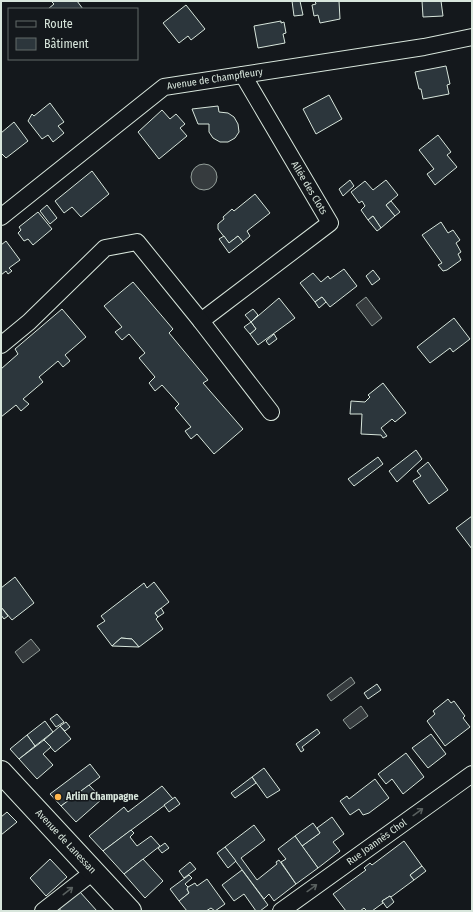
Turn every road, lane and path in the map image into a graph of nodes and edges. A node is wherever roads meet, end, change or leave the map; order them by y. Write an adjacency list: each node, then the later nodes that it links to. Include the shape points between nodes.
1 (472, 37): 2 (street, Avenue de Champfleury)
2 (243, 76): 3 (street, Avenue de Champfleury, via 164,87); 4 (street, Allée des Clots, via 330,223)
3 (1, 217)
4 (202, 321): 5 (street, via 137,242 105,248 29,322); 6 (street)
5 (1, 345)
6 (271, 412)
7 (1, 772): 9 (main road, Avenue de Lanessan)
8 (472, 774): 12 (street, Rue Joannès Chol, one-way to 8)
9 (93, 872): 10 (street, one-way to 9); 11 (main road, Avenue de Lanessan)
10 (43, 911)
11 (130, 911)
12 (281, 911)

